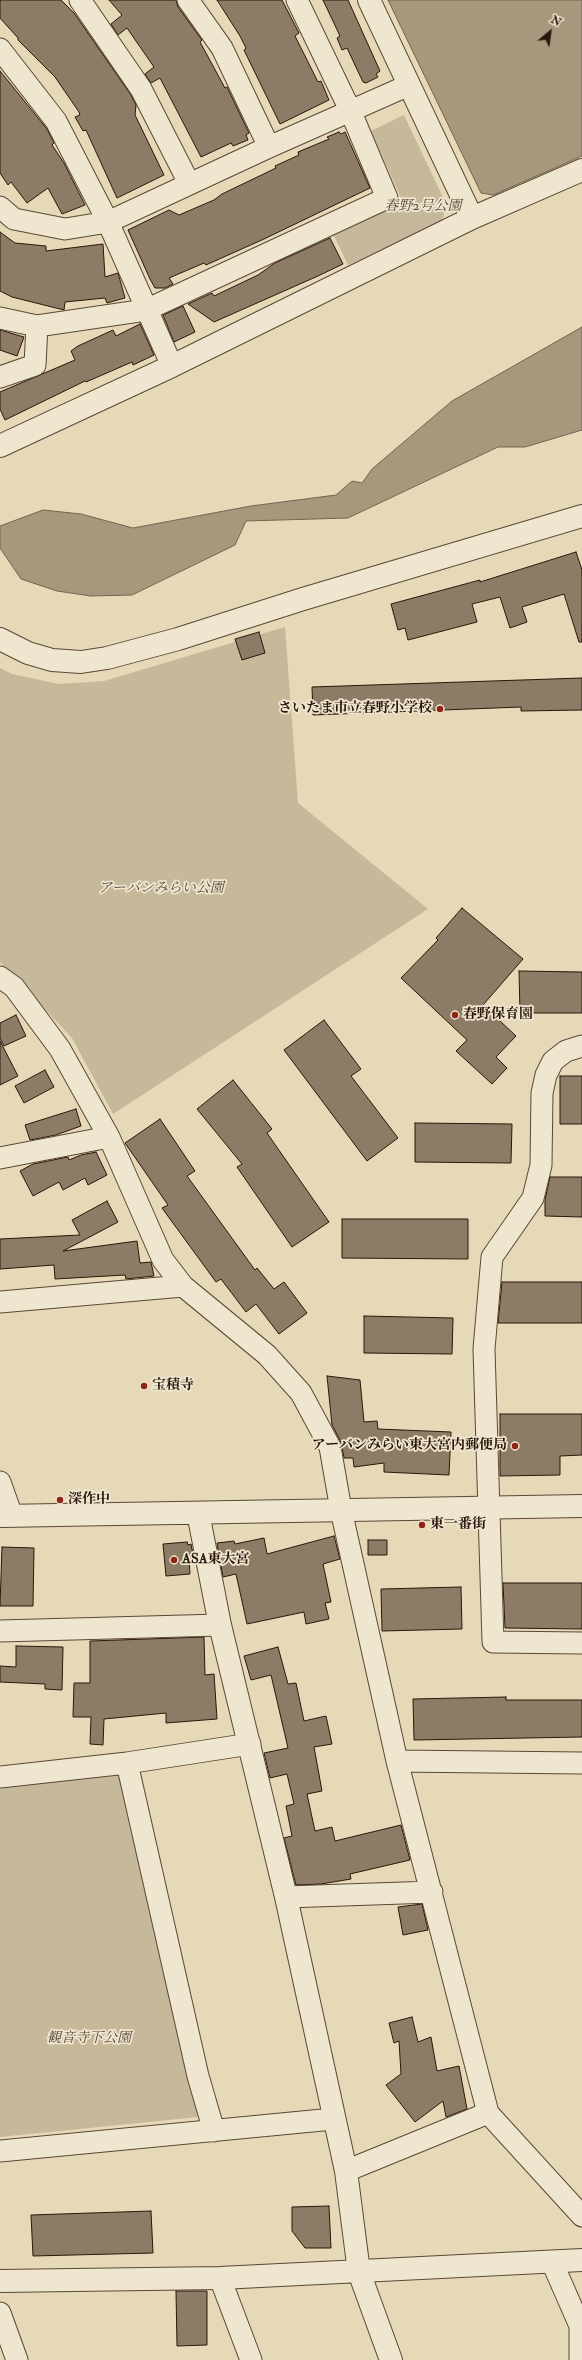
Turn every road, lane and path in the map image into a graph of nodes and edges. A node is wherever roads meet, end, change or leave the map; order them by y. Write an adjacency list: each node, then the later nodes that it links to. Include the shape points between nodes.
1 (80, 0): 10 (street, via 141,89)
2 (188, 0): 8 (street, via 222,48)
3 (297, 0): 7 (street)
4 (369, 0): 6 (street)
5 (0, 49): 13 (street, via 56,121)
6 (409, 86): 7 (street); 12 (street)
7 (350, 110): 8 (street); 14 (street, via 387,198)
8 (269, 147): 10 (street)
9 (582, 170): 12 (street)
10 (189, 183): 13 (street)
11 (0, 207): 13 (street, via 14,219 65,229)
12 (472, 218): 17 (street)
13 (108, 222): 14 (street)
14 (146, 310): 16 (street); 17 (street)
15 (0, 318): 16 (street)
16 (37, 326): 18 (street, via 35,365)
17 (172, 366): 19 (street)
18 (0, 377)
19 (0, 446)
20 (582, 516): 21 (street, via 142,650 81,662 60,661 28,653)
21 (0, 639)
22 (0, 977): 24 (street, via 14,987 60,1049)
23 (582, 1046): 30 (street, via 566,1051 553,1061 546,1075 542,1093 541,1165 533,1198 492,1257 484,1349)
24 (108, 1137): 25 (street); 26 (street, via 163,1260)
25 (0, 1158)
26 (183, 1286): 27 (street); 31 (street, via 267,1355 301,1393 330,1447)
27 (0, 1302)
28 (0, 1482): 33 (street)
29 (582, 1506): 30 (street)
30 (490, 1508): 31 (street); 36 (street, via 493,1642)
31 (341, 1510): 32 (street); 38 (street)
32 (198, 1513): 33 (street); 34 (street)
33 (6, 1516)
34 (220, 1625): 35 (street); 37 (street)
35 (0, 1632)
36 (582, 1643)
37 (250, 1744): 39 (street); 43 (street)
38 (397, 1761): 40 (street); 42 (street)
39 (127, 1763): 41 (street); 46 (street, via 196,2068)
40 (582, 1763)
41 (0, 1777)
42 (432, 1892): 43 (street); 44 (street)
43 (286, 1897): 45 (street)
44 (488, 2113): 48 (street); 49 (street)
45 (333, 2119): 46 (street); 48 (street)
46 (214, 2131): 47 (street)
47 (0, 2151)
48 (346, 2172): 52 (street)
49 (582, 2216)
50 (582, 2260): 51 (street)
51 (552, 2262): 52 (street); 59 (street, via 580,2326)
52 (358, 2272): 53 (street); 58 (street)
53 (220, 2278): 54 (street); 57 (street)
54 (0, 2281)
55 (0, 2313): 56 (street)
56 (16, 2360)
57 (251, 2360)
58 (391, 2360)
59 (580, 2360)

